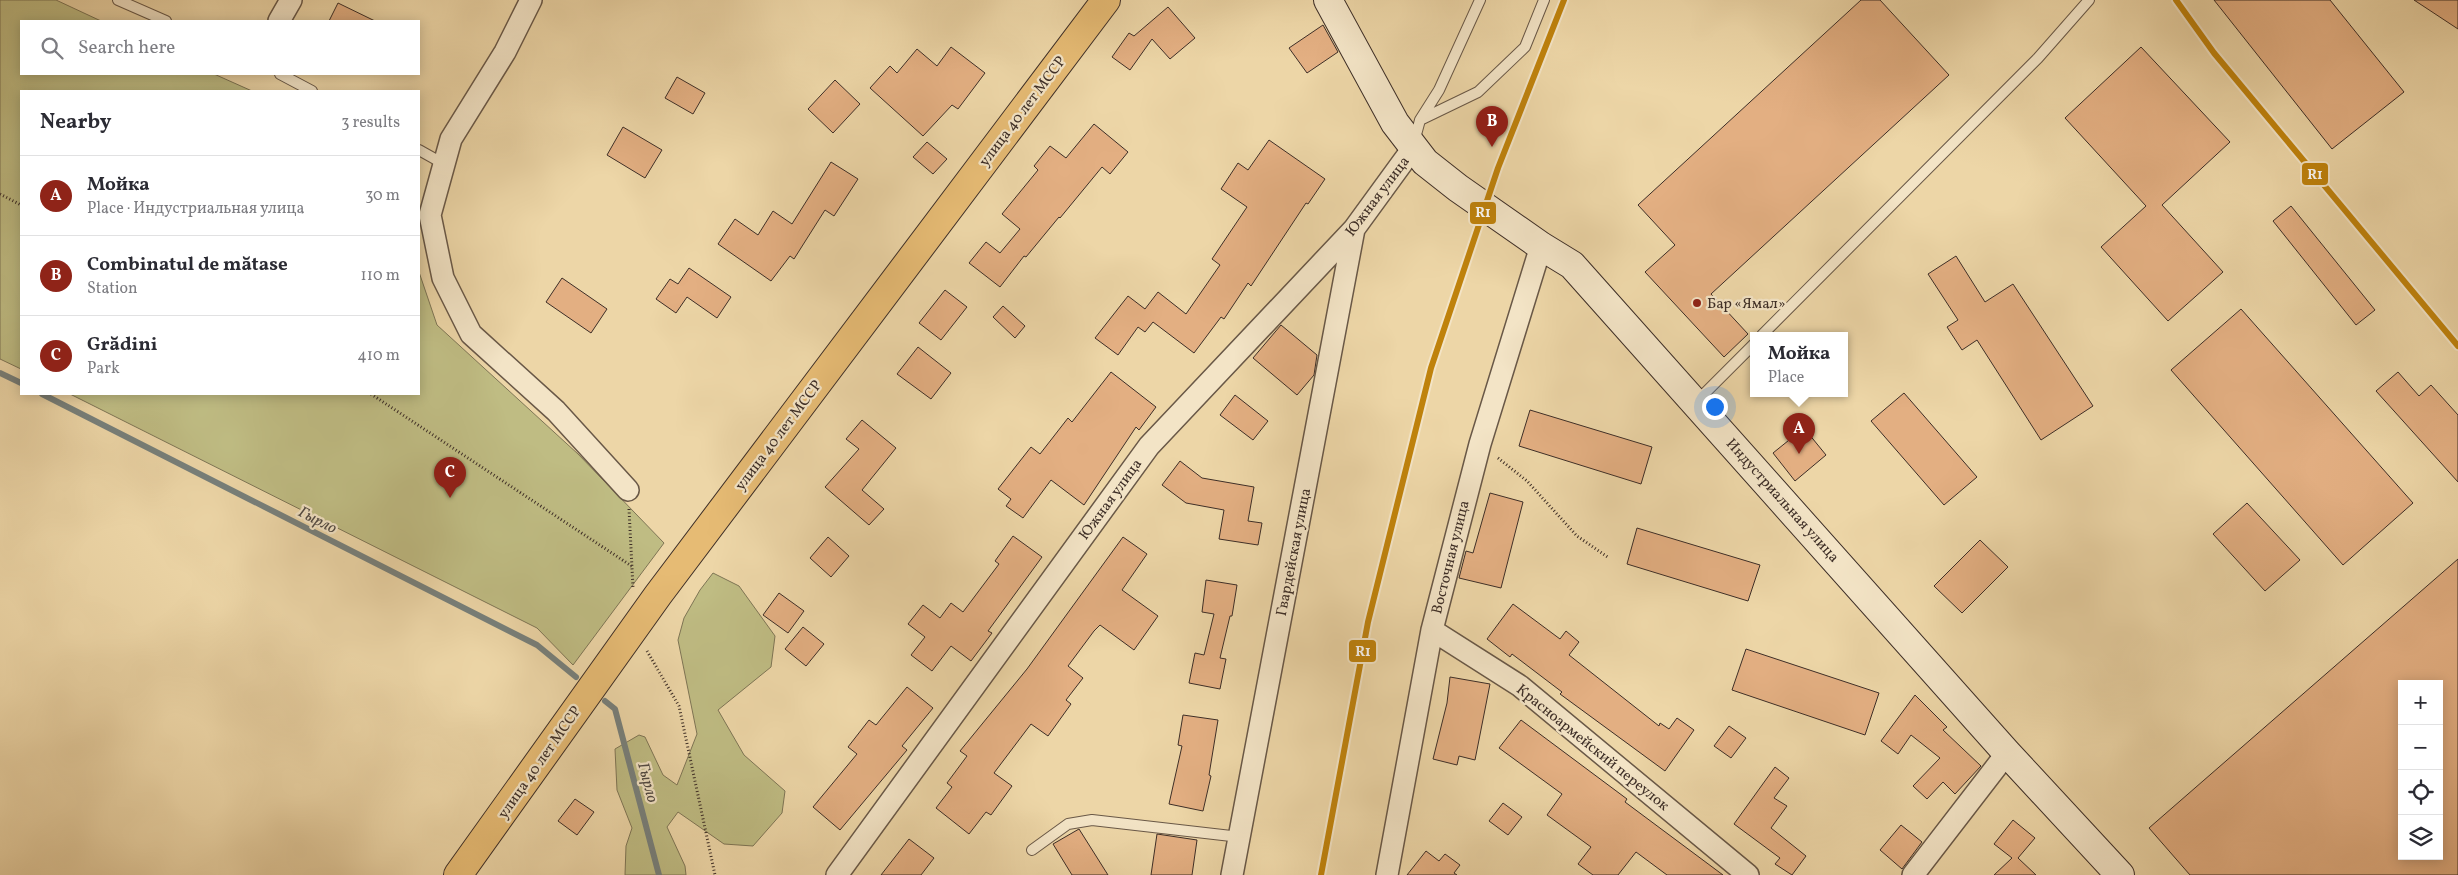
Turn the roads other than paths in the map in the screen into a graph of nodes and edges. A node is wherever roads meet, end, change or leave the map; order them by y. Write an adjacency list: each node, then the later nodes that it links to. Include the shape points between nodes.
1 (118, 0): 9 (lane)
2 (291, 0): 10 (street)
3 (531, 0): 16 (street, via 505,52 451,139)
4 (1106, 0): 27 (main road, улица 40 лет МССР, via 634,628)
5 (1328, 0): 14 (street, Индустриальная улица)
6 (1480, 0): 13 (lane, via 1439,90)
7 (1544, 0): 13 (lane, via 1525,47 1478,92)
8 (2089, 0): 19 (lane, via 2038,58)
9 (164, 20)
10 (280, 20)
11 (282, 75): 12 (lane)
12 (310, 90)
13 (1420, 120): 14 (lane)
14 (1413, 148): 17 (street, Южная улица); 18 (street, Индустриальная улица, via 1439,175)
15 (420, 151): 16 (lane)
16 (444, 164): 22 (street, via 430,215 443,278 471,334 556,411)
17 (1354, 229): 25 (street, Гвардейская улица); 28 (street, Южная улица, via 1149,446)
18 (1541, 246): 21 (street, Индустриальная улица, via 1572,265); 23 (street, Восточная улица, via 1480,444)
19 (1765, 332)
20 (1750, 348): 21 (lane)
21 (1696, 402): 24 (street, Индустриальная улица)
22 (628, 490)
23 (1432, 630): 30 (street, Восточная улица); 31 (street, Красноармейский переулок, via 1520,686)
24 (2007, 753): 32 (street); 33 (street, Индустриальная улица)
25 (1240, 836): 26 (lane, via 1092,820 1068,824); 29 (street, Гвардейская улица)
26 (1032, 850)
27 (458, 875)
28 (837, 875)
29 (1232, 875)
30 (1387, 875)
31 (1748, 875)
32 (1913, 875)
33 (2120, 875)

